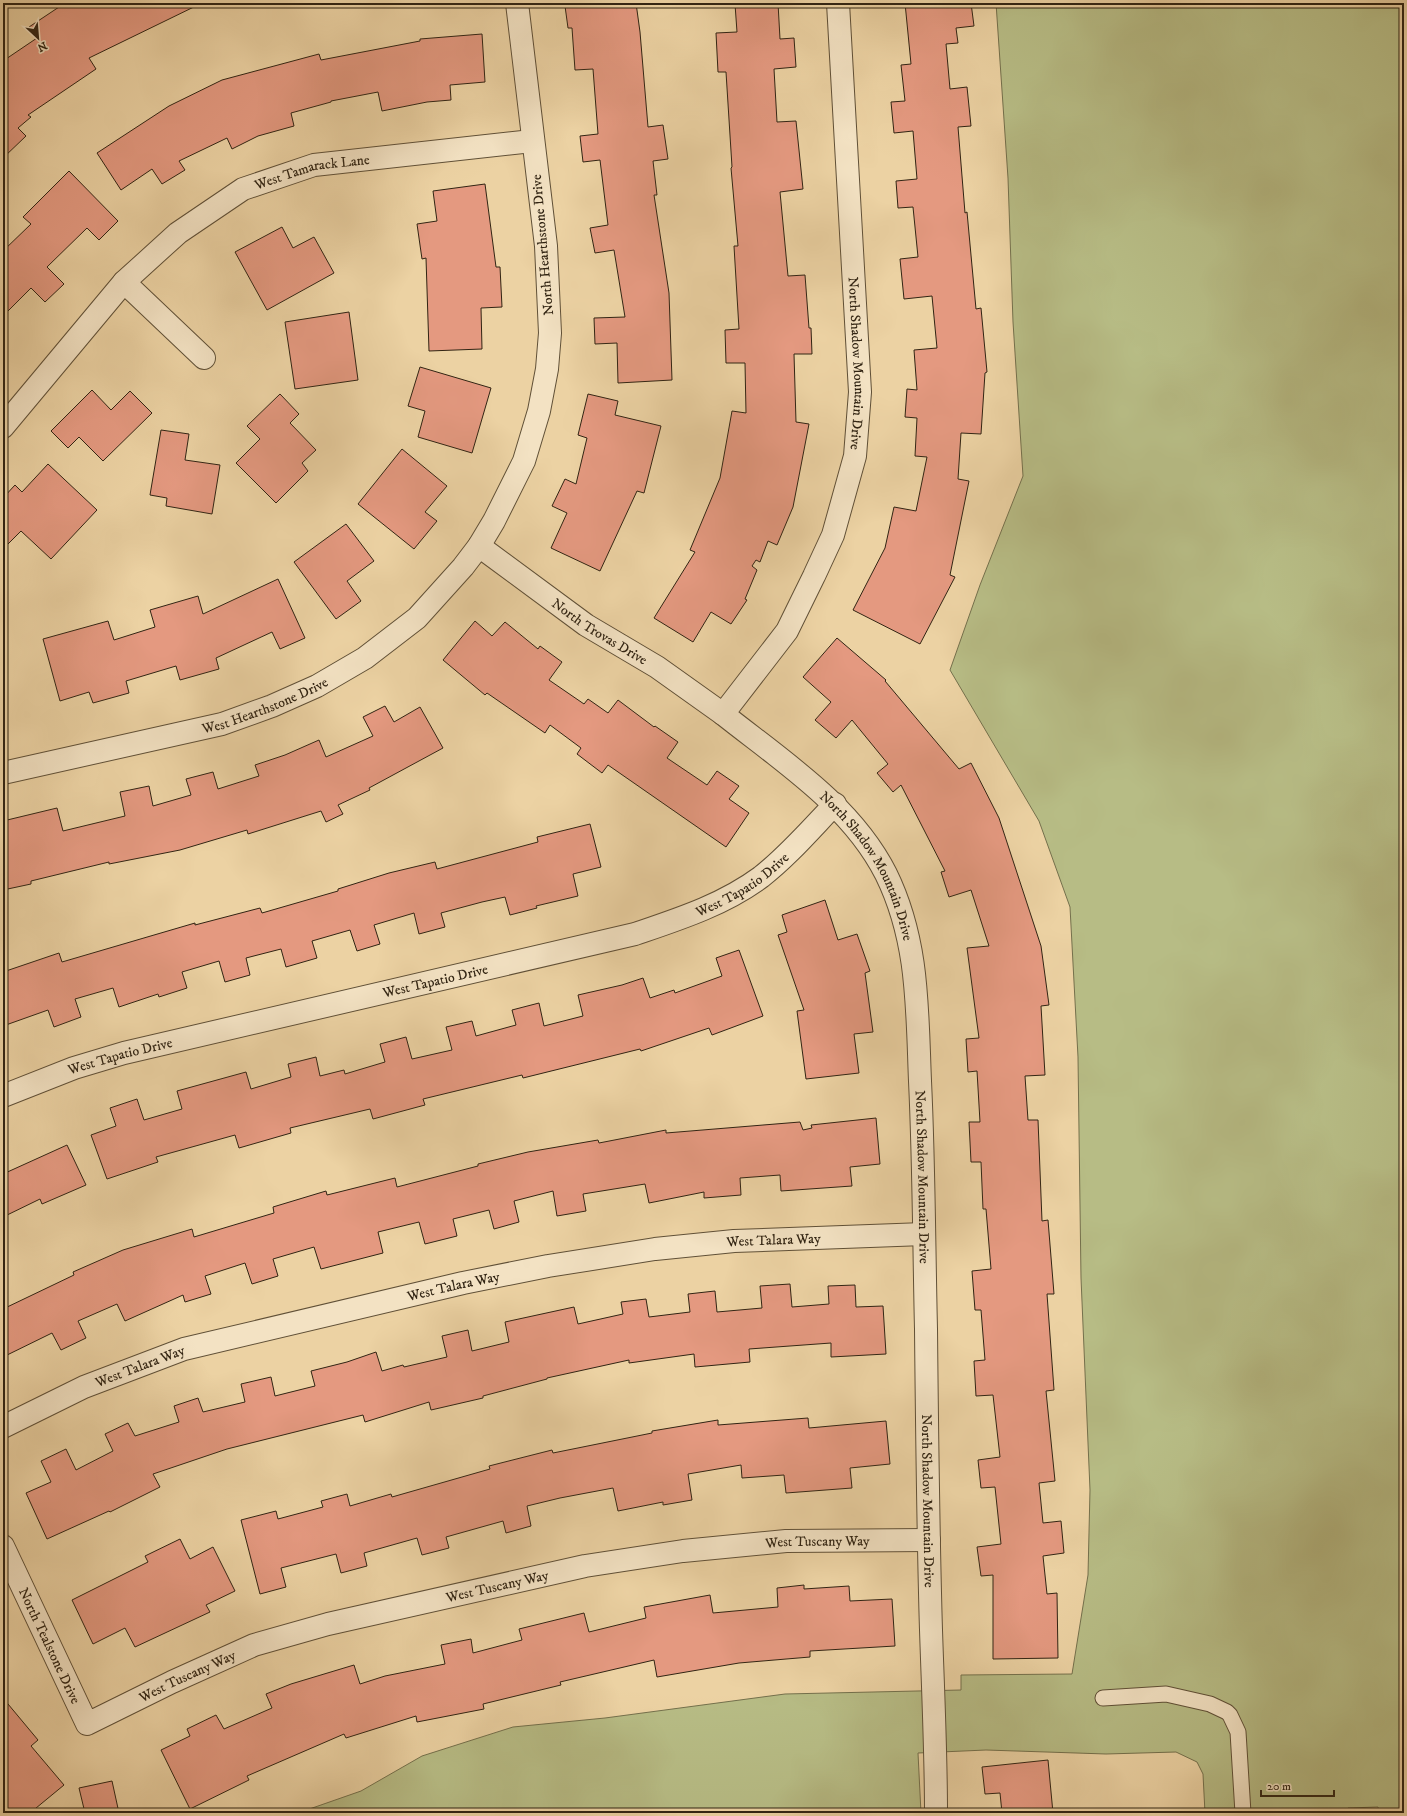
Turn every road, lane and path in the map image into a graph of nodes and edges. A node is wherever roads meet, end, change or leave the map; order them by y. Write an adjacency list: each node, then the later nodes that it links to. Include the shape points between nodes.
1 (517, 3): 3 (street, North Hearthstone Drive)
2 (838, 3): 8 (street, North Shadow Mountain Drive, via 860,392 855,456 833,535 787,631)
3 (532, 141): 4 (street, West Tamarack Lane, via 314,165 250,187 178,233); 7 (street, North Hearthstone Drive, via 546,246 550,333 547,369 524,461 494,521)
4 (124, 282): 5 (street); 6 (street, West Tamarack Lane)
5 (204, 358)
6 (3, 427)
7 (478, 546): 8 (street, North Trovas Drive, via 586,625 657,667); 9 (street, West Hearthstone Drive, via 463,567 417,618 365,658 317,686 222,724)
8 (723, 714): 10 (street, North Shadow Mountain Drive)
9 (3, 773)
10 (835, 804): 11 (street, West Tapatio Drive, via 786,856 760,877 728,898 688,916 636,934 124,1053 74,1068); 12 (street, North Shadow Mountain Drive, via 868,844 886,875 903,917 912,952 916,986 922,1123)
11 (3, 1096)
12 (924, 1234): 13 (street, West Talara Way, via 734,1241 548,1266 463,1283 184,1349 84,1387); 14 (street, North Shadow Mountain Drive)
13 (3, 1427)
14 (929, 1540): 17 (street, West Tuscany Way, via 786,1541 683,1551 585,1566 335,1622 254,1645); 18 (street, North Shadow Mountain Drive)
15 (3, 1546): 17 (street, North Tealstone Drive)
16 (1103, 1698): 19 (lane, via 1166,1694 1210,1704 1227,1712 1235,1723 1239,1737)
17 (87, 1724)
18 (936, 1813)
19 (1243, 1813)

